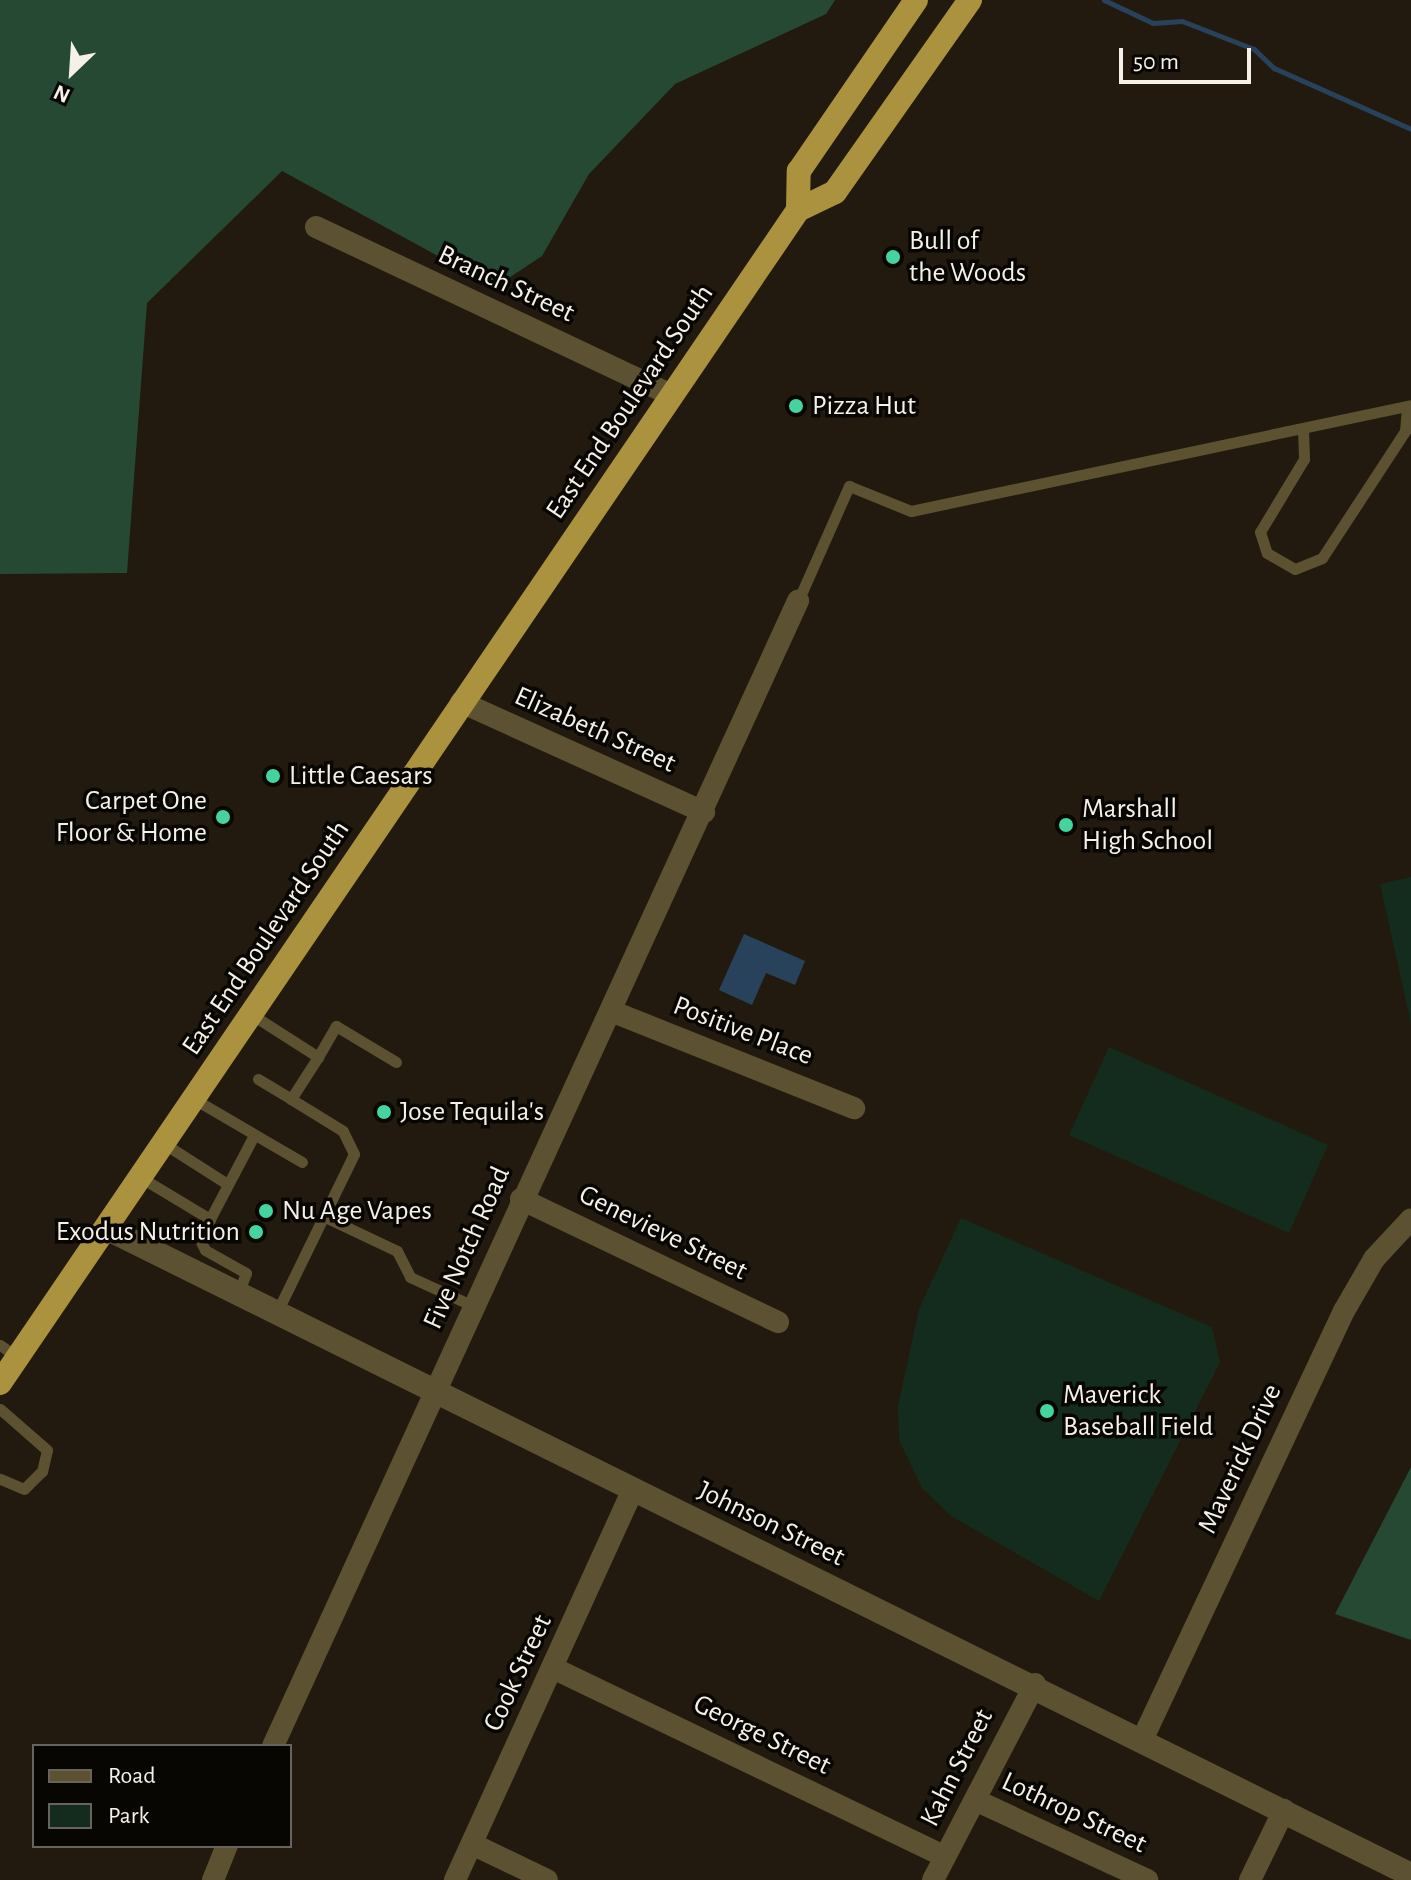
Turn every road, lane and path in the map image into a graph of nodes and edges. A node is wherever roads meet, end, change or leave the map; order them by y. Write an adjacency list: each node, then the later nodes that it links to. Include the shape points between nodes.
1 (916, 0): 3 (highway, via 799,171)
2 (970, 0): 3 (highway, East End Boulevard South, via 835,192)
3 (798, 210): 5 (highway, East End Boulevard South)
4 (316, 227): 5 (street, Branch Street)
5 (671, 395): 9 (highway, East End Boulevard South)
6 (1409, 406): 7 (lane); 7 (lane, via 1405,431 1322,558 1295,569 1267,553 1260,532 1304,459)
7 (1303, 429): 8 (lane, via 911,511 849,486)
8 (798, 601): 10 (street, Five Notch Road)
9 (461, 702): 10 (street, Elizabeth Street); 12 (highway, East End Boulevard South)
10 (704, 812): 11 (street, Five Notch Road)
11 (611, 1011): 18 (street, Positive Place); 24 (street, Five Notch Road)
12 (251, 1014): 13 (lane); 16 (highway, East End Boulevard South)
13 (318, 1057): 14 (lane, via 336,1026); 17 (lane)
14 (396, 1062)
15 (258, 1079): 17 (lane)
16 (193, 1099): 19 (lane); 20 (highway, East End Boulevard South)
17 (291, 1099): 25 (lane, via 354,1145)
18 (854, 1108)
19 (252, 1139): 21 (lane); 23 (lane)
20 (163, 1143): 22 (highway, East End Boulevard South); 23 (lane)
21 (302, 1162)
22 (140, 1177): 26 (lane); 28 (highway, East End Boulevard South)
23 (227, 1184): 26 (lane)
24 (521, 1199): 30 (street, Five Notch Road); 32 (street, Genevieve Street)
25 (323, 1216): 30 (lane, via 397,1251 410,1277); 31 (lane)
26 (210, 1219): 29 (lane, via 200,1240 205,1250 246,1273)
27 (1411, 1219): 41 (street, Maverick Drive, via 1374,1259 1344,1311)
28 (106, 1228): 29 (street, Johnson Street); 33 (highway, East End Boulevard South)
29 (237, 1297): 31 (street, Johnson Street)
30 (473, 1306): 35 (street, Five Notch Road)
31 (275, 1315): 35 (street, Johnson Street)
32 (778, 1322)
33 (9, 1351): 34 (highway, East End Boulevard South)
34 (0, 1383)
35 (435, 1393): 38 (street, Johnson Street); 42 (street, Five Notch Road)
36 (0, 1409): 37 (lane, via 47,1450 32,1484 24,1489)
37 (0, 1479)
38 (633, 1490): 39 (street, Cook Street); 40 (street, Johnson Street)
39 (553, 1668): 45 (street, Cook Street); 47 (street, George Street)
40 (1035, 1684): 41 (street, Johnson Street); 43 (street, Kahn Street)
41 (1143, 1738): 44 (street, Johnson Street)
42 (274, 1744)
43 (975, 1800): 47 (street, Kahn Street); 53 (street, Lothrop Street)
44 (1284, 1810): 48 (street, Johnson Street); 54 (street)
45 (472, 1844): 50 (street, Cook Street); 51 (street)
46 (226, 1848): 49 (street)
47 (945, 1857): 52 (street, Kahn Street)
48 (1411, 1875)
49 (213, 1880)
50 (455, 1880)
51 (547, 1880)
52 (933, 1880)
53 (1147, 1880)
54 (1250, 1880)

